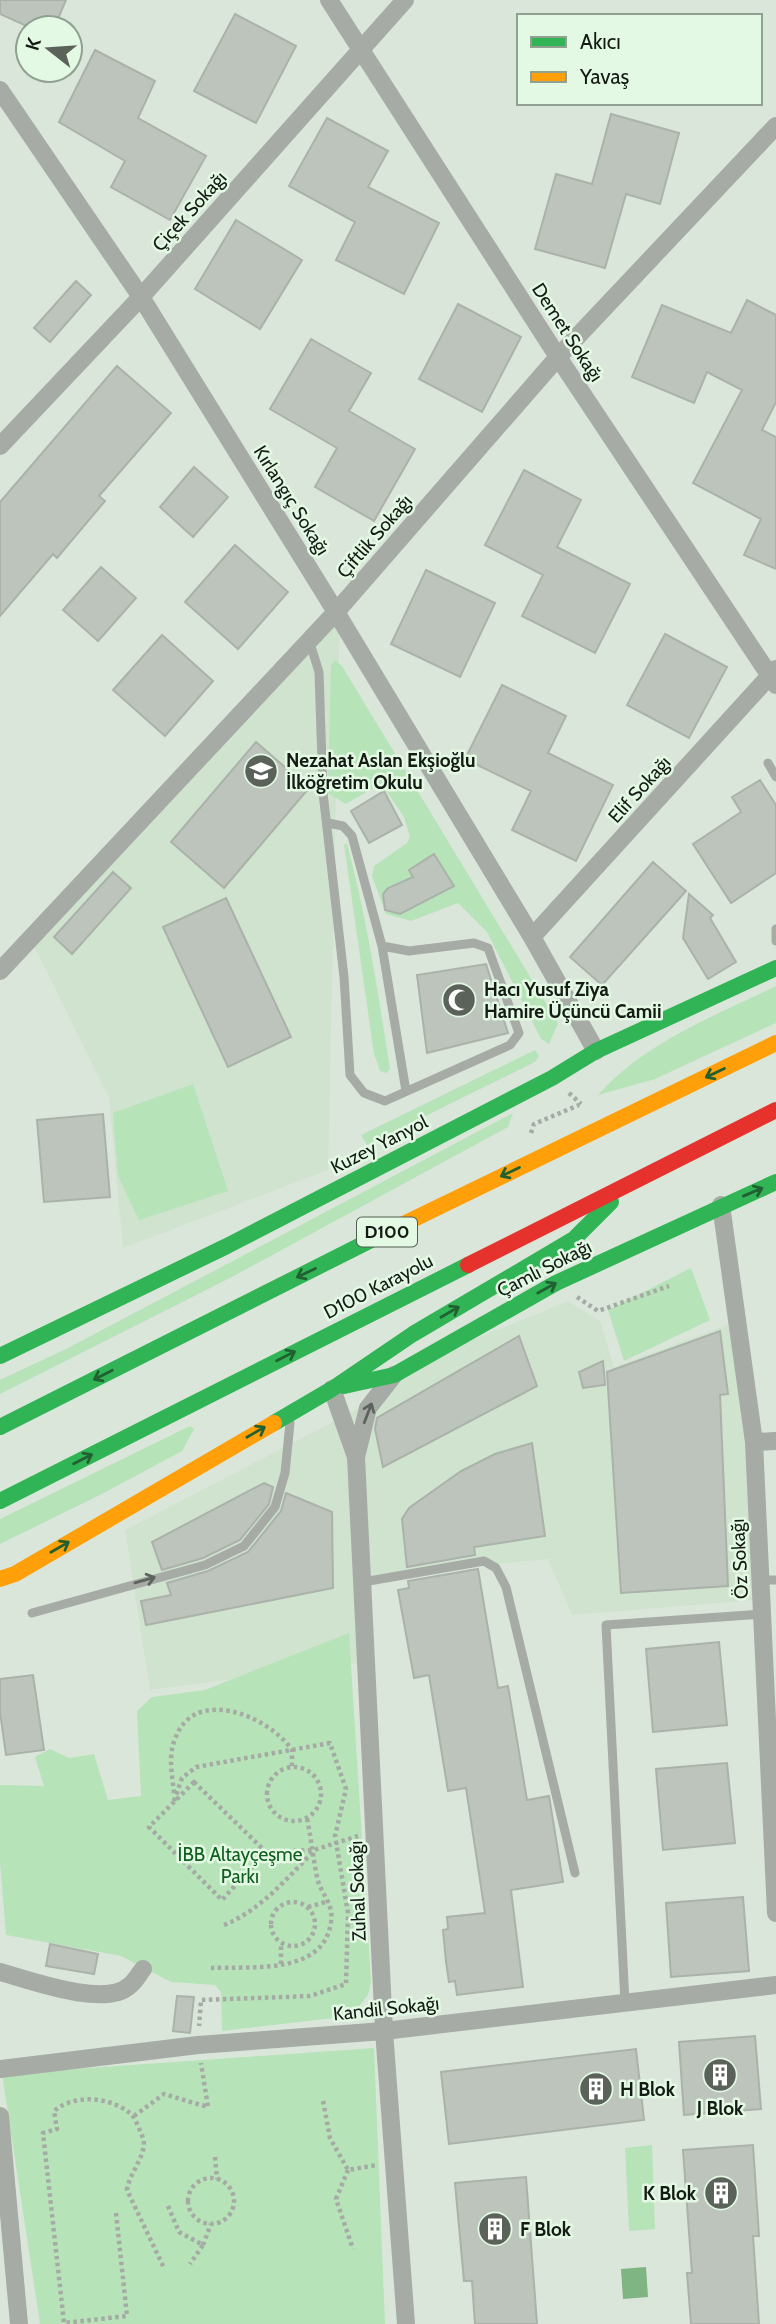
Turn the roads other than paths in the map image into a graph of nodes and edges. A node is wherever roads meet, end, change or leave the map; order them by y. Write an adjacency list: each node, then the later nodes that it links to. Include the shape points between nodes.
1 (329, 0): 3 (street, Demet Sokağı)
2 (405, 0): 3 (street, Çiçek Sokağı)
3 (361, 49): 6 (street, Çiçek Sokağı); 7 (street, Demet Sokağı)
4 (0, 90): 6 (street, Kırlangıç Sokağı)
5 (776, 126): 7 (street, Çiftlik Sokağı)
6 (141, 297): 8 (street, Çiçek Sokağı); 9 (street, Kırlangıç Sokağı)
7 (558, 357): 9 (street, Çiftlik Sokağı); 11 (street, Demet Sokağı)
8 (0, 446)
9 (336, 612): 10 (street, Çiftlik Sokağı); 16 (street, Kırlangıç Sokağı)
10 (310, 640): 14 (lane, via 319,672); 20 (street, Çiftlik Sokağı)
11 (774, 677): 16 (street, Elif Sokağı)
12 (768, 763): 13 (lane)
13 (776, 777)
14 (328, 823): 18 (lane, via 343,826 352,836); 23 (lane, via 350,1075 364,1093 386,1101)
15 (776, 929): 17 (lane)
16 (532, 937): 22 (street, Kırlangıç Sokağı)
17 (776, 941)
18 (382, 946): 23 (lane); 23 (lane, via 409,951 474,943 488,948 519,1033 510,1045)
19 (776, 968): 22 (main road, Kuzey Yanyol)
20 (0, 971)
21 (776, 1043): 32 (main road, D100, one-way to 32)
22 (596, 1051): 28 (main road, Kuzey Yanyol, via 227,1246)
23 (406, 1091)
24 (776, 1110): 25 (main road, D100 Karayolu)
25 (630, 1182): 30 (main road, one-way to 25, via 413,1334 574,1240); 36 (main road, D100 Karayolu, one-way to 25)
26 (776, 1182): 27 (main road, Çamlı Sokağı, one-way to 26)
27 (722, 1205): 29 (main road, Çamlı Sokağı, one-way to 27, via 556,1283); 34 (street, Öz Sokağı)
28 (0, 1356)
29 (394, 1375): 30 (main road, Çamlı Sokağı); 35 (street, Zuhal Sokağı, one-way to 29, via 368,1408)
30 (332, 1389): 31 (main road); 35 (street, Zuhal Sokağı)
31 (292, 1411): 37 (main road, one-way to 31); 40 (lane, one-way to 31, via 205,1565 244,1546 275,1507 285,1473)
32 (0, 1427)
33 (776, 1441): 34 (street)
34 (754, 1442): 38 (street, Öz Sokağı)
35 (355, 1457): 39 (street, Zuhal Sokağı)
36 (0, 1500)
37 (0, 1579)
38 (768, 1580): 41 (street, Öz Sokağı)
39 (363, 1582): 42 (lane, via 484,1561 496,1567 506,1587); 48 (street, Zuhal Sokağı)
40 (32, 1613)
41 (762, 1614): 43 (street, Öz Sokağı); 47 (lane, via 606,1625)
42 (575, 1873)
43 (776, 1913)
44 (143, 1969): 45 (street, via 129,1987 98,1994)
45 (0, 1972)
46 (776, 1985): 47 (street, Kandil Sokağı)
47 (625, 2003): 48 (street, Kandil Sokağı)
48 (384, 2031): 49 (street, Kandil Sokağı, via 198,2045); 53 (street, Zuhal Sokağı)
49 (0, 2069)
50 (0, 2116): 51 (street)
51 (4, 2196): 52 (street)
52 (19, 2324)
53 (406, 2324)

